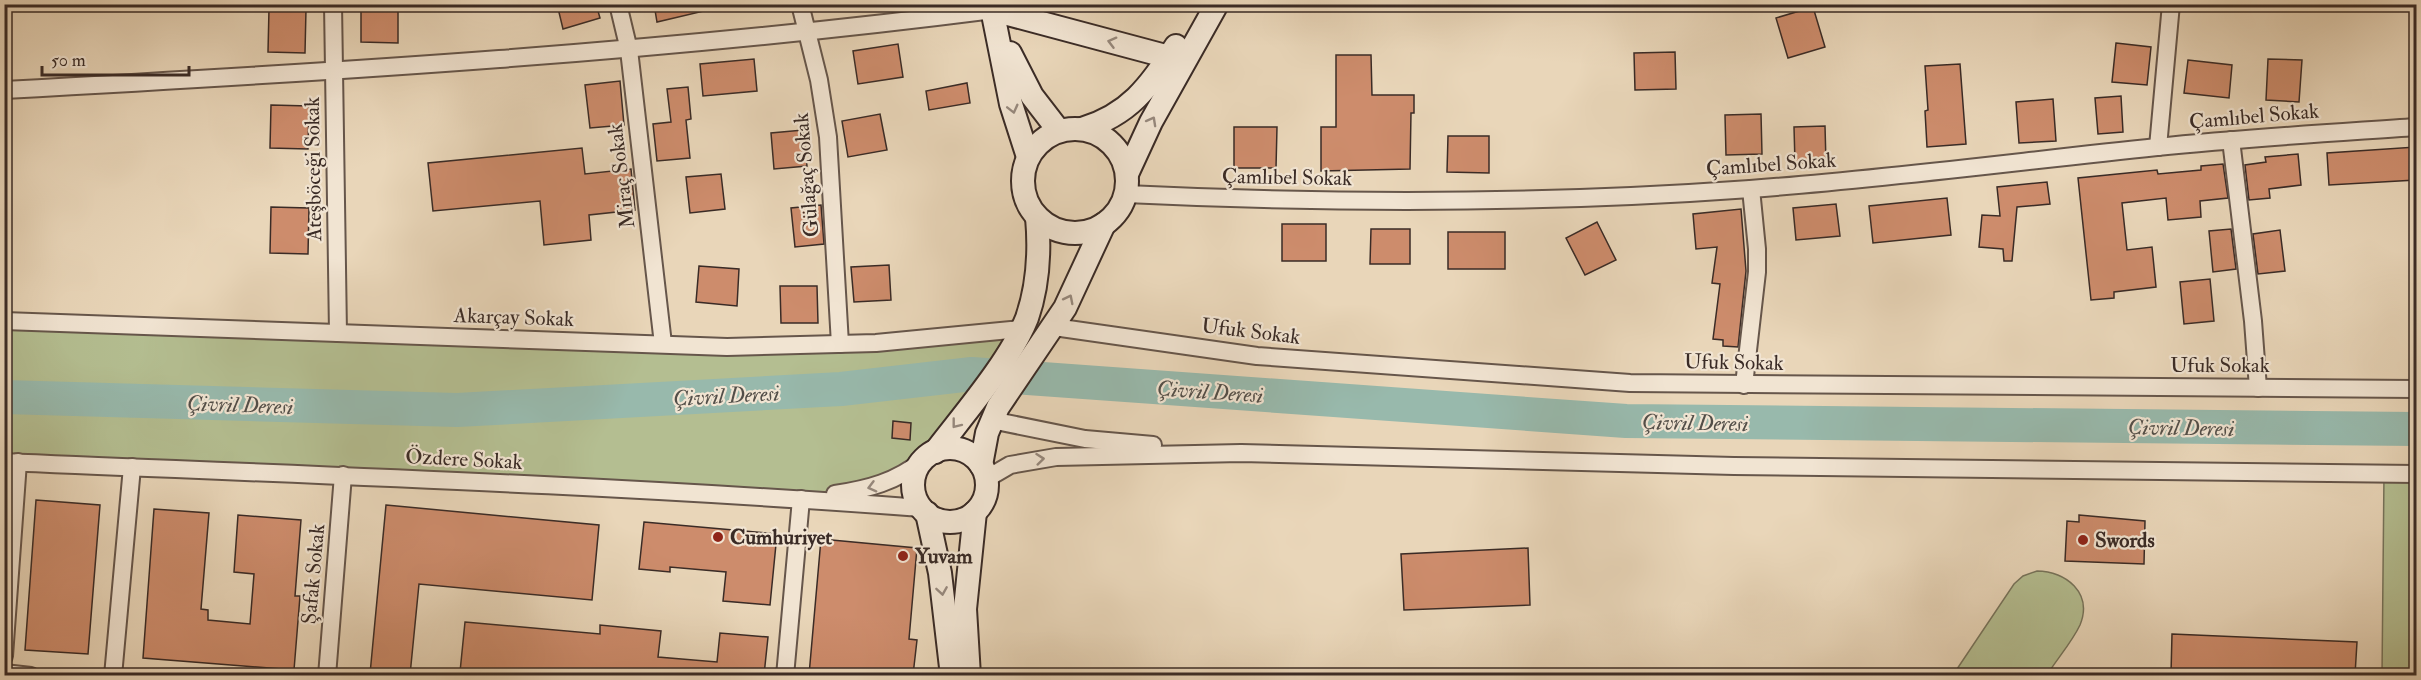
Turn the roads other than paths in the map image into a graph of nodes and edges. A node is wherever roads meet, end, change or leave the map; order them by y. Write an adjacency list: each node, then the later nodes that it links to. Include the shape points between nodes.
1 (333, 4): 11 (street, Ateşböceği Sokak)
2 (618, 4): 9 (street, Miraç Sokak)
3 (800, 4): 8 (street, Gülağaç Sokak)
4 (1204, 4): 10 (street)
5 (1217, 4): 19 (street, one-way to 5, via 1151,122)
6 (2171, 4): 17 (street)
7 (992, 7): 8 (street); 10 (street, one-way to 7); 15 (street, via 1024,83); 18 (street, one-way to 18, via 1011,104)
8 (808, 33): 9 (street); 28 (street, Gülağaç Sokak, via 828,137)
9 (629, 50): 11 (street); 27 (street, Miraç Sokak)
10 (1169, 57): 14 (street, via 1127,108)
11 (334, 72): 12 (street); 26 (street, Ateşböceği Sokak)
12 (4, 90)
13 (2416, 127): 16 (street, Çamlıbel Sokak)
14 (1082, 129): 15 (street); 19 (street, via 1101,135 1116,147)
15 (1059, 131): 18 (street, via 1041,141)
16 (2230, 140): 17 (street, Çamlıbel Sokak); 30 (street)
17 (2158, 147): 20 (street, Çamlıbel Sokak)
18 (1028, 157): 21 (street, via 1024,193)
19 (1127, 184): 20 (street, Çamlıbel Sokak, via 1271,200 1461,201 1632,197); 22 (street, via 1118,211)
20 (1751, 189): 29 (street, via 1757,272)
21 (1037, 217): 22 (street, via 1069,233 1087,232); 25 (street, via 1035,282)
22 (1104, 224): 24 (street, one-way to 22)
23 (4, 321): 26 (street, Akarçay Sokak)
24 (1054, 327): 29 (street, Ufuk Sokak, via 1257,356 1630,383); 32 (street)
25 (1021, 329): 28 (street, Akarçay Sokak); 34 (street, one-way to 34, via 1004,358)
26 (338, 333): 27 (street, Akarçay Sokak)
27 (663, 344): 28 (street, Akarçay Sokak)
28 (840, 344)
29 (1744, 385): 30 (street, Ufuk Sokak)
30 (2258, 387): 31 (street, Ufuk Sokak)
31 (2416, 389)
32 (994, 414): 33 (street, via 1085,439); 37 (street)
33 (1241, 453): 37 (street, one-way to 33, via 1048,458); 38 (street, via 1734,466)
34 (929, 456): 37 (street, via 957,449 970,454); 40 (street, one-way to 40, via 883,484); 41 (street, via 915,473 914,487)
35 (11, 462): 36 (street, Özdere Sokak); 43 (street)
36 (132, 467): 39 (street, Özdere Sokak); 46 (street)
37 (983, 472): 42 (street, via 986,493)
38 (2416, 474)
39 (343, 475): 40 (street, Özdere Sokak); 47 (street, Şafak Sokak)
40 (801, 499): 41 (street, Özdere Sokak); 48 (street)
41 (924, 510): 42 (street, via 947,521); 49 (street, one-way to 49, via 940,573)
42 (975, 512): 50 (street, via 965,609)
43 (4, 656)
44 (4, 673): 45 (street)
45 (31, 675)
46 (113, 675)
47 (327, 675)
48 (785, 675)
49 (952, 675)
50 (969, 675)

